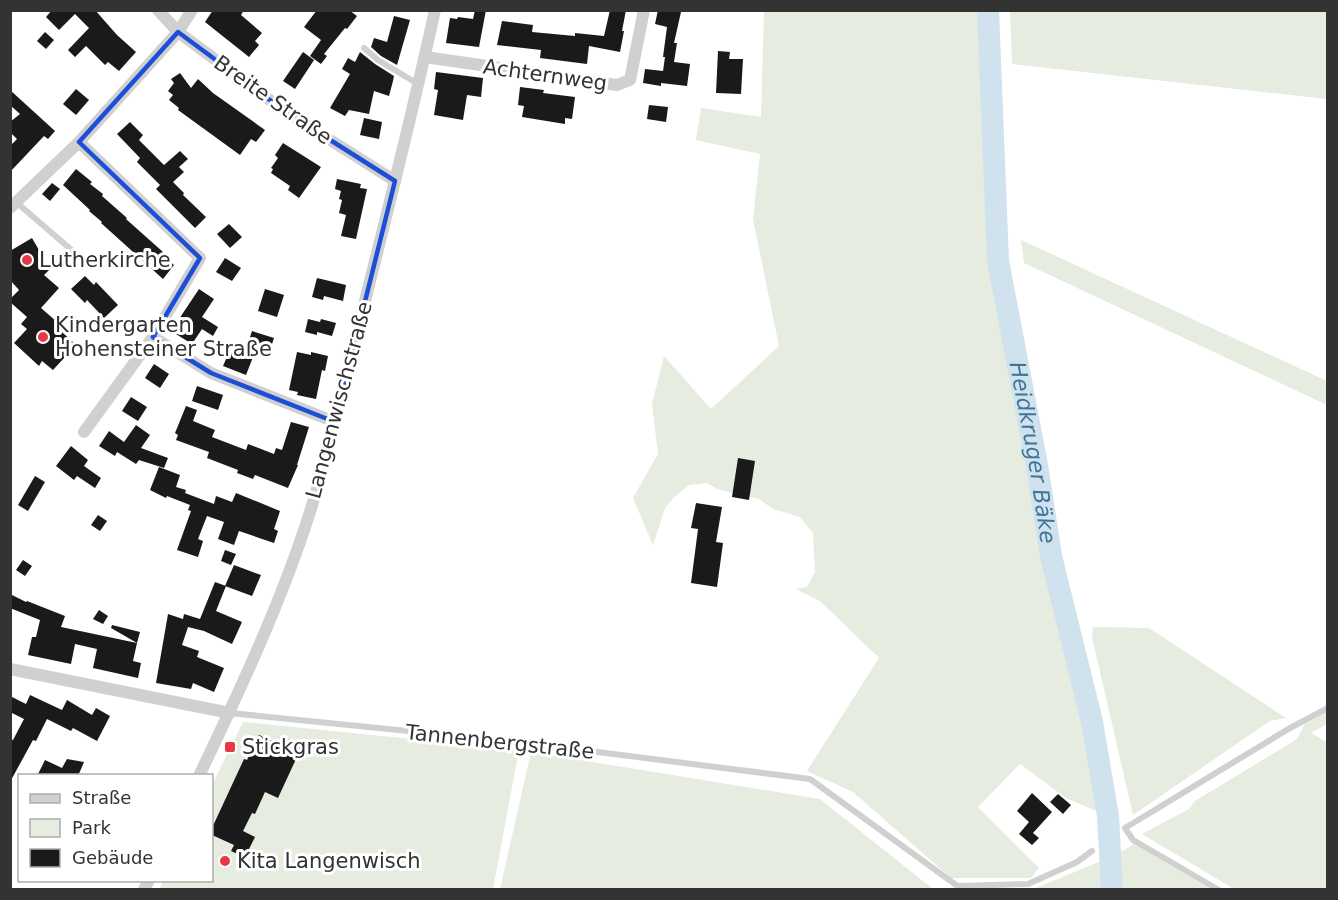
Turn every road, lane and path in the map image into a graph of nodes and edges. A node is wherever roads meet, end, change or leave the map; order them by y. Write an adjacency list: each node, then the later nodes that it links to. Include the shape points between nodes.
1 (158, 10): 5 (street, Breite Straße)
2 (192, 10): 5 (street)
3 (435, 10): 7 (street, Langenwischstraße)
4 (644, 10): 7 (street, Achternweg, via 630,80 617,85)
5 (178, 32): 9 (street); 10 (street, Breite Straße, via 286,112)
6 (364, 48): 8 (lane)
7 (425, 57): 8 (street, Langenwischstraße)
8 (418, 84): 10 (street, Langenwischstraße)
9 (79, 142): 11 (street); 13 (street, via 200,258)
10 (395, 181): 14 (street, Langenwischstraße)
11 (13, 205): 12 (lane)
12 (82, 259)
13 (153, 337): 14 (street, via 211,373); 15 (street)
14 (335, 422): 18 (street, Langenwischstraße, via 305,524 271,618)
15 (84, 432)
16 (10, 669): 18 (street, Tannenbergstraße)
17 (1328, 708): 22 (lane, via 1125,828 1133,840)
18 (230, 713): 19 (street, Langenwischstraße); 21 (lane, Tannenbergstraße, via 526,743 810,779)
19 (200, 774)
20 (1092, 851): 21 (lane, Tannenbergstraße, via 1028,884)
21 (960, 888)
22 (1219, 890)

